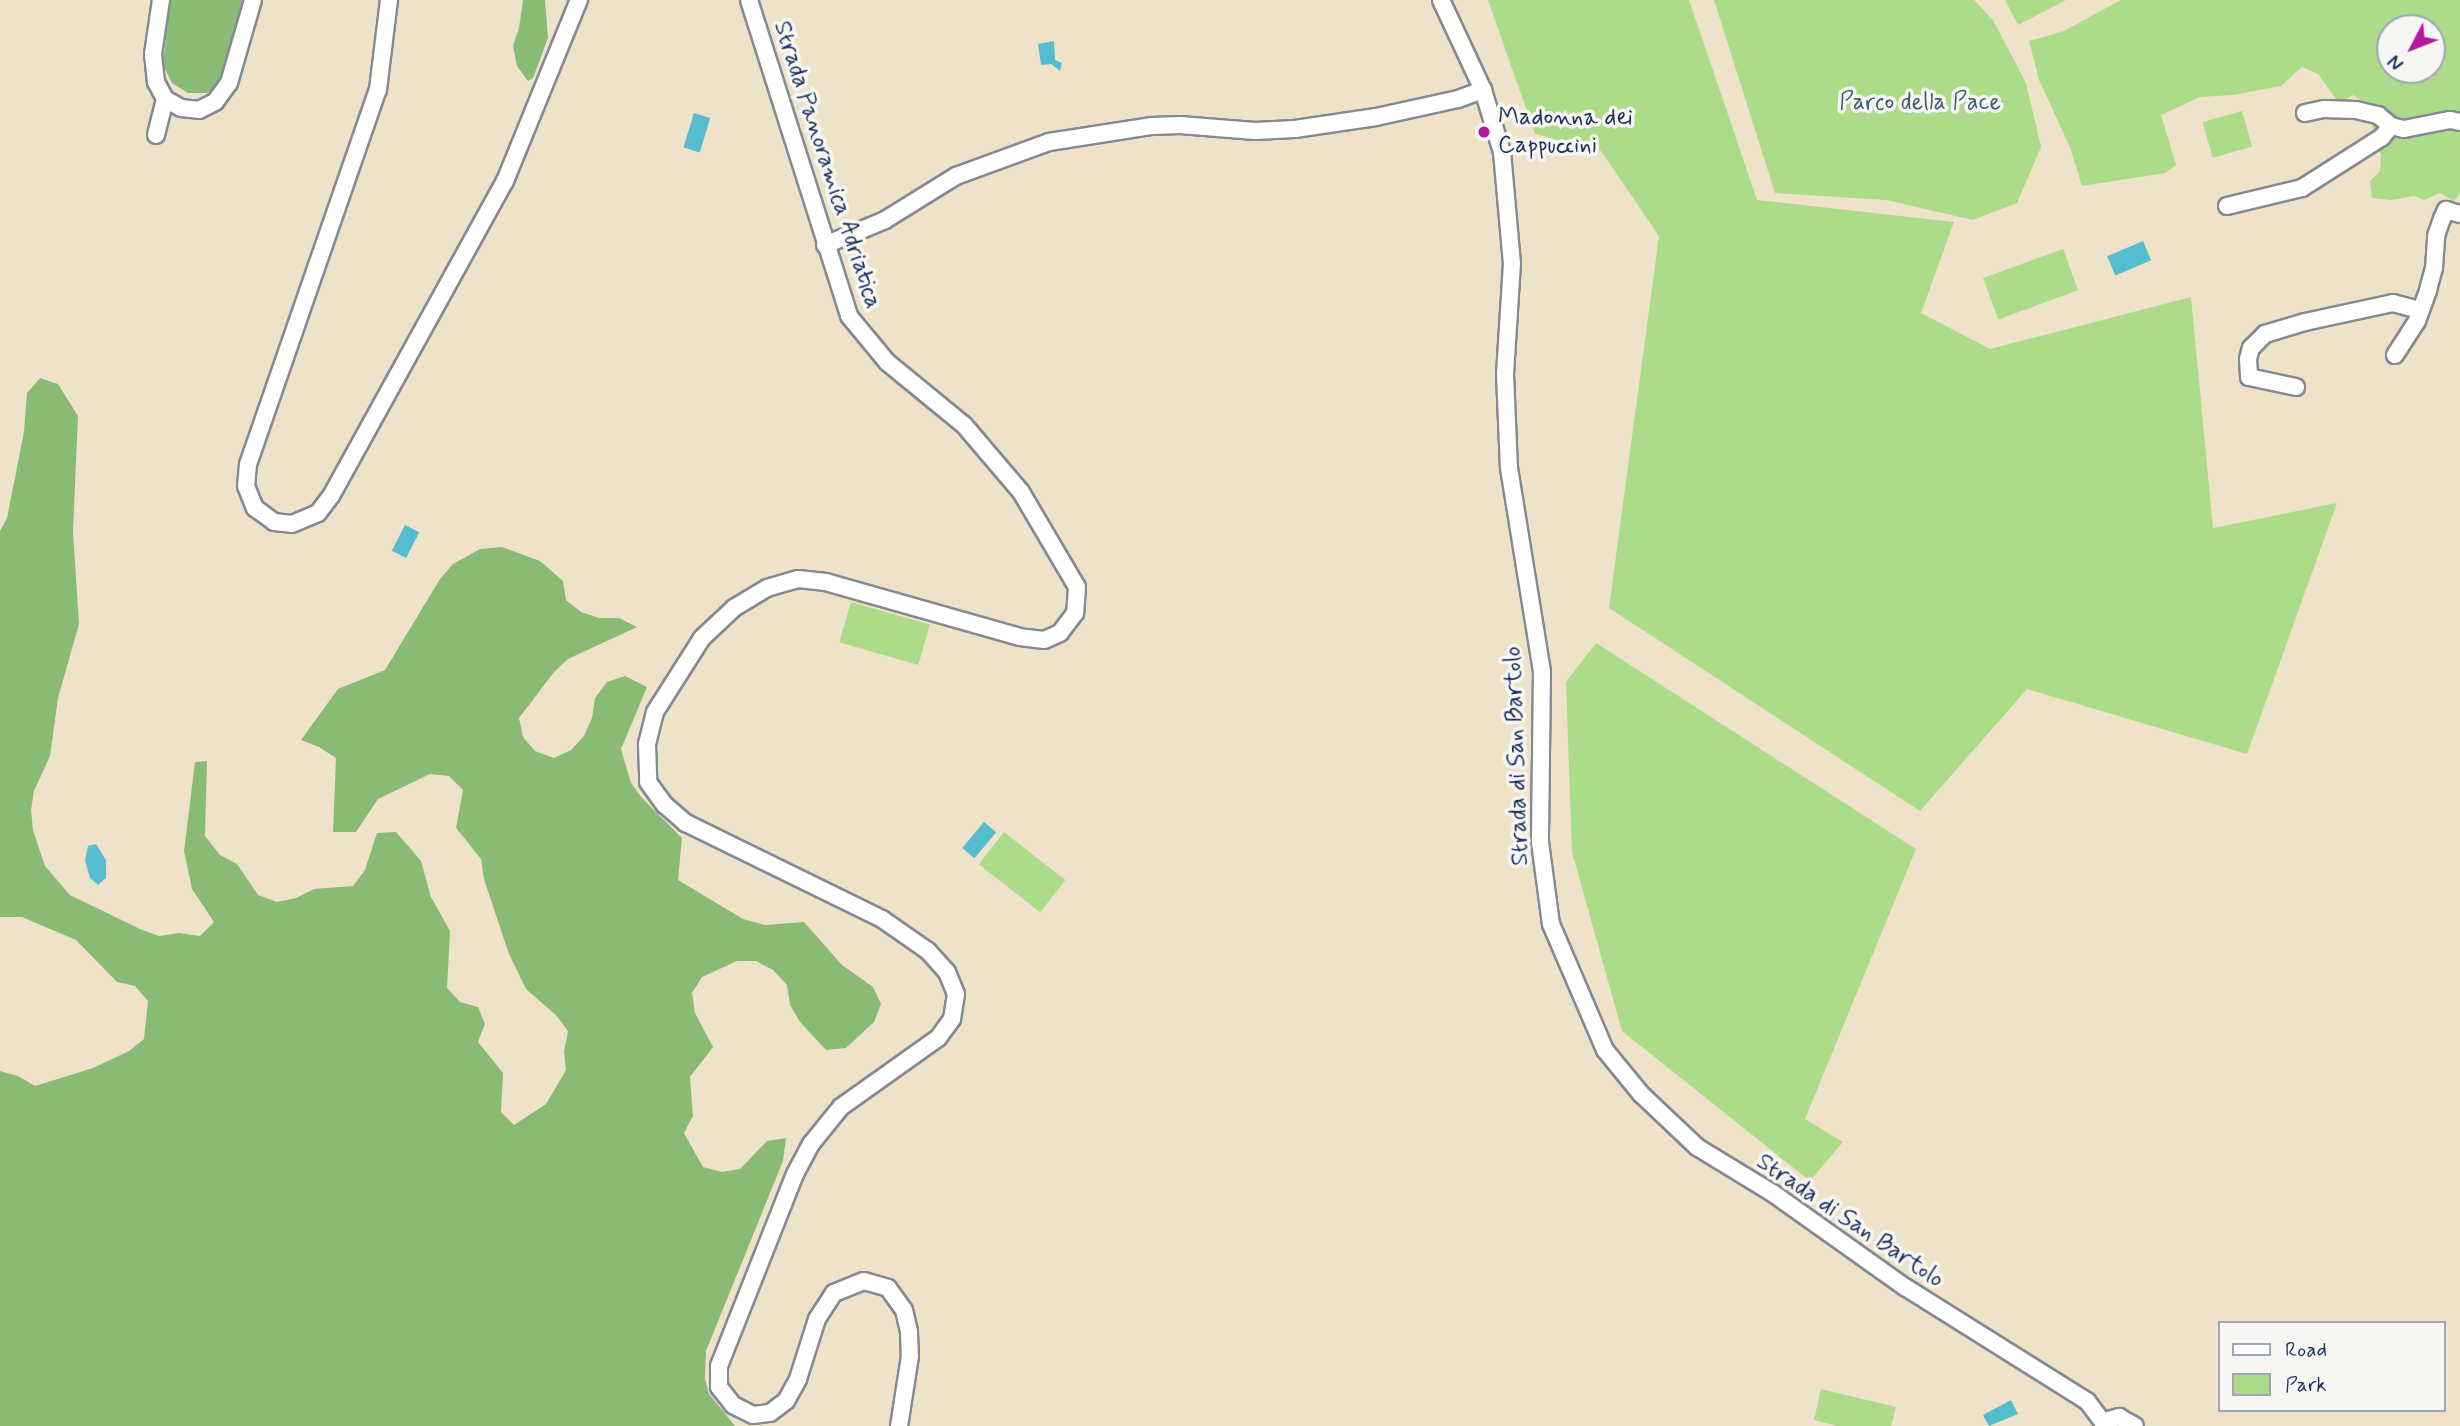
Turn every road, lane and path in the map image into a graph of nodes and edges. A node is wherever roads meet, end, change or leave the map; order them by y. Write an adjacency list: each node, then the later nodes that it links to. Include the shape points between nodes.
1 (161, 0): 8 (street, via 153,54 156,82)
2 (253, 0): 8 (street, via 229,83 215,102 199,110 181,108)
3 (389, 0): 4 (street, via 378,89 248,464 246,486 256,508 274,522 292,524 318,513 331,496 505,181)
4 (579, 0)
5 (749, 0): 15 (street, Strada Panoramica Adriatica)
6 (1441, 0): 7 (street, Strada di San Bartolo)
7 (1483, 90): 15 (street, via 1376,117 1284,130 1151,126 1049,142 957,176 885,220); 19 (street, Strada di San Bartolo, via 1502,152 1512,263 1505,374 1509,468 1542,672 1540,842 1551,924 1605,1050 1641,1094 1697,1147 1774,1194 1905,1287 2087,1401)
8 (165, 99): 12 (street)
9 (2305, 113): 11 (street, via 2356,110 2378,115)
10 (2460, 122): 11 (street, via 2404,129)
11 (2391, 126): 13 (street, via 2382,137 2302,188)
12 (156, 135)
13 (2227, 206)
14 (2459, 213): 16 (street, via 2446,210 2442,219 2434,268)
15 (825, 246): 20 (street, Strada Panoramica Adriatica, via 849,316 887,362 964,425 1013,483 1077,587 1075,613 1060,633 1044,640 826,582 798,579 766,588 734,608 702,638 655,712 648,744 648,782 686,823 882,919 928,951 947,972 956,994 952,1019 938,1038 841,1107 811,1144 719,1366 719,1387 733,1405 753,1415 770,1413 786,1401 798,1379 817,1319 834,1293 864,1281 888,1288 904,1310 909,1332)
16 (2420, 310): 17 (street); 18 (street, via 2393,303 2265,334 2251,348 2249,377)
17 (2395, 355)
18 (2296, 387)
19 (2105, 1423): 21 (street, via 2119,1417)
20 (899, 1426)
21 (2135, 1426)

